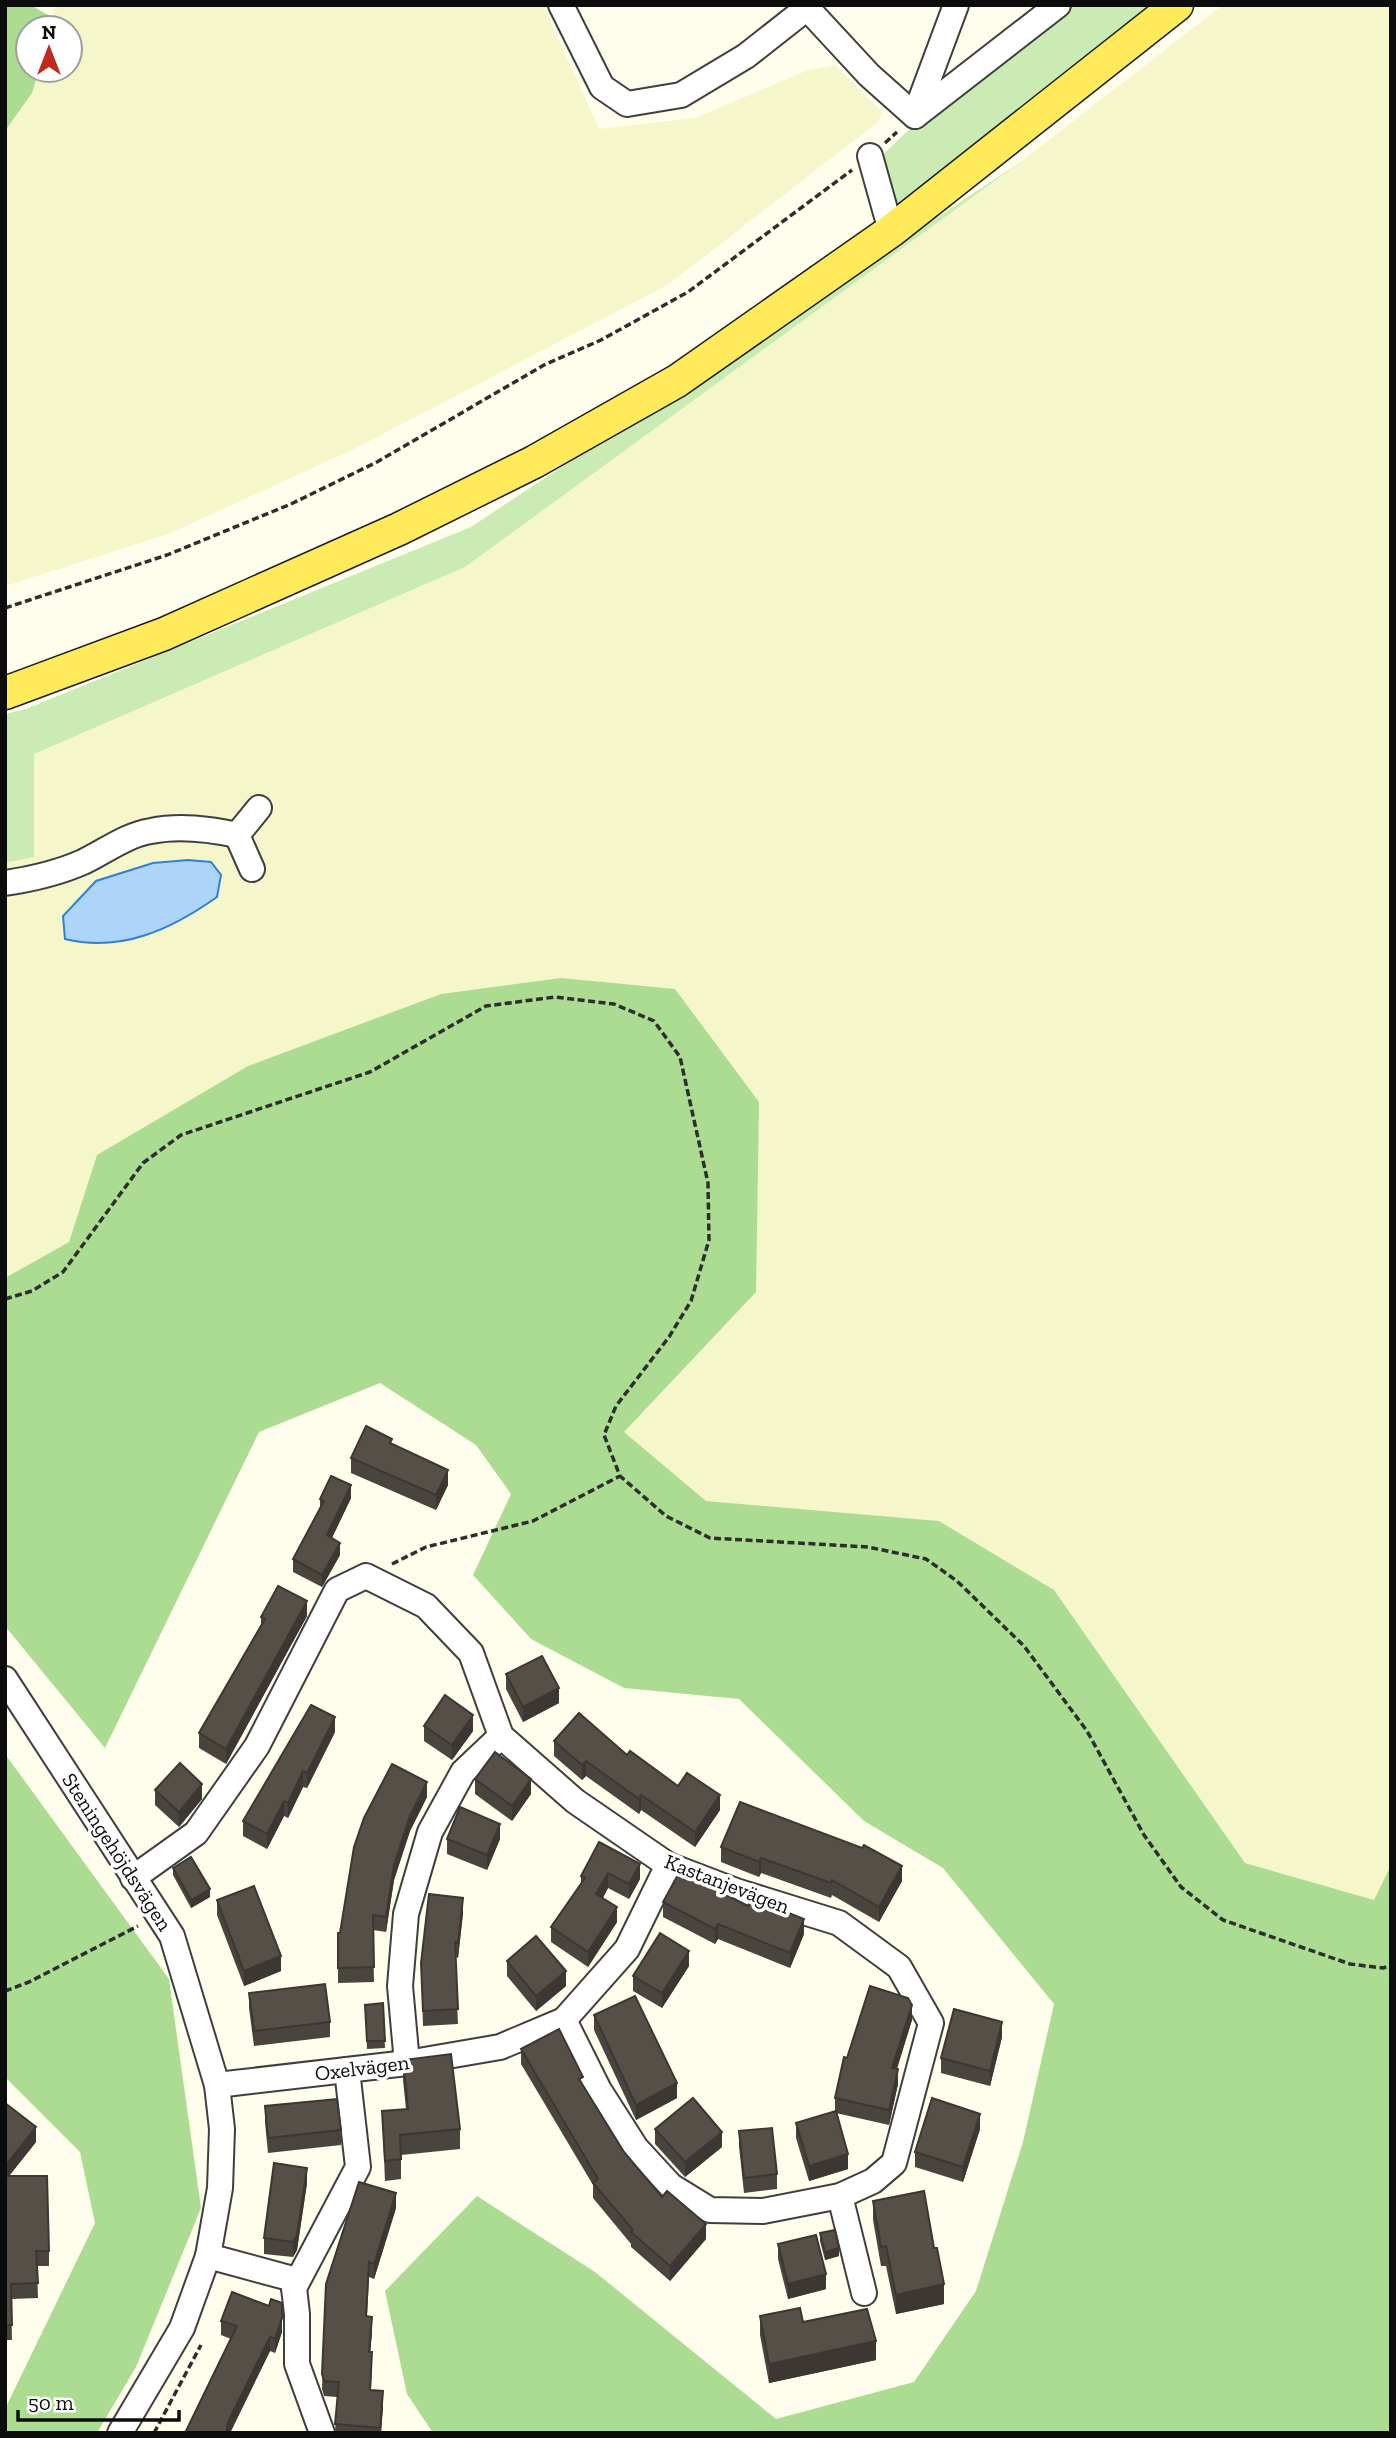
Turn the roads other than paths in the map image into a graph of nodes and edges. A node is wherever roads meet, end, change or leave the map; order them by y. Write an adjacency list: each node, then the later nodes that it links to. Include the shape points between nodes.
1 (561, 5): 5 (street, via 601,87 627,104 681,95 747,56)
2 (956, 5): 6 (street)
3 (1058, 5): 6 (street)
4 (1177, 5): 8 (main road)
5 (806, 7): 6 (street, via 869,75)
6 (915, 116)
7 (870, 156): 8 (street)
8 (891, 231): 9 (main road, via 677,380 534,462 399,529 164,634)
9 (5, 693)
10 (259, 808): 11 (street)
11 (237, 835): 12 (street); 13 (street, via 203,828 151,831 36,879)
12 (252, 869)
13 (5, 883)
14 (5, 1679): 17 (street, Steningehöjdsvägen)
15 (501, 1736): 16 (street, Kastanjevägen, via 575,1801); 17 (street, Kastanjevägen, via 471,1653 426,1606 366,1576 337,1590 257,1746 196,1833); 19 (street, via 463,1772 430,1832 406,1914 400,1986)
16 (668, 1865): 18 (street, Oxelvägen, via 627,1949); 22 (street, Kastanjevägen, via 839,1923 899,1967 931,2023 894,2163 873,2181)
17 (133, 1878): 21 (street, Steningehöjdsvägen, via 172,1936)
18 (564, 2020): 19 (street, Oxelvägen, via 500,2048); 22 (street, Kastanjevägen, via 599,2090 636,2148 671,2186 710,2210 763,2211)
19 (407, 2063): 20 (street, Oxelvägen)
20 (347, 2070): 21 (street, Oxelvägen); 24 (street, via 358,2167)
21 (217, 2085): 23 (street, Steningehöjdsvägen, via 222,2129 220,2188)
22 (840, 2196): 25 (street)
23 (208, 2256): 24 (street, via 293,2279); 26 (street, Steningehöjdsvägen, via 182,2328)
24 (294, 2288): 27 (street, via 297,2364)
25 (864, 2293)
26 (120, 2433)
27 (322, 2433)

